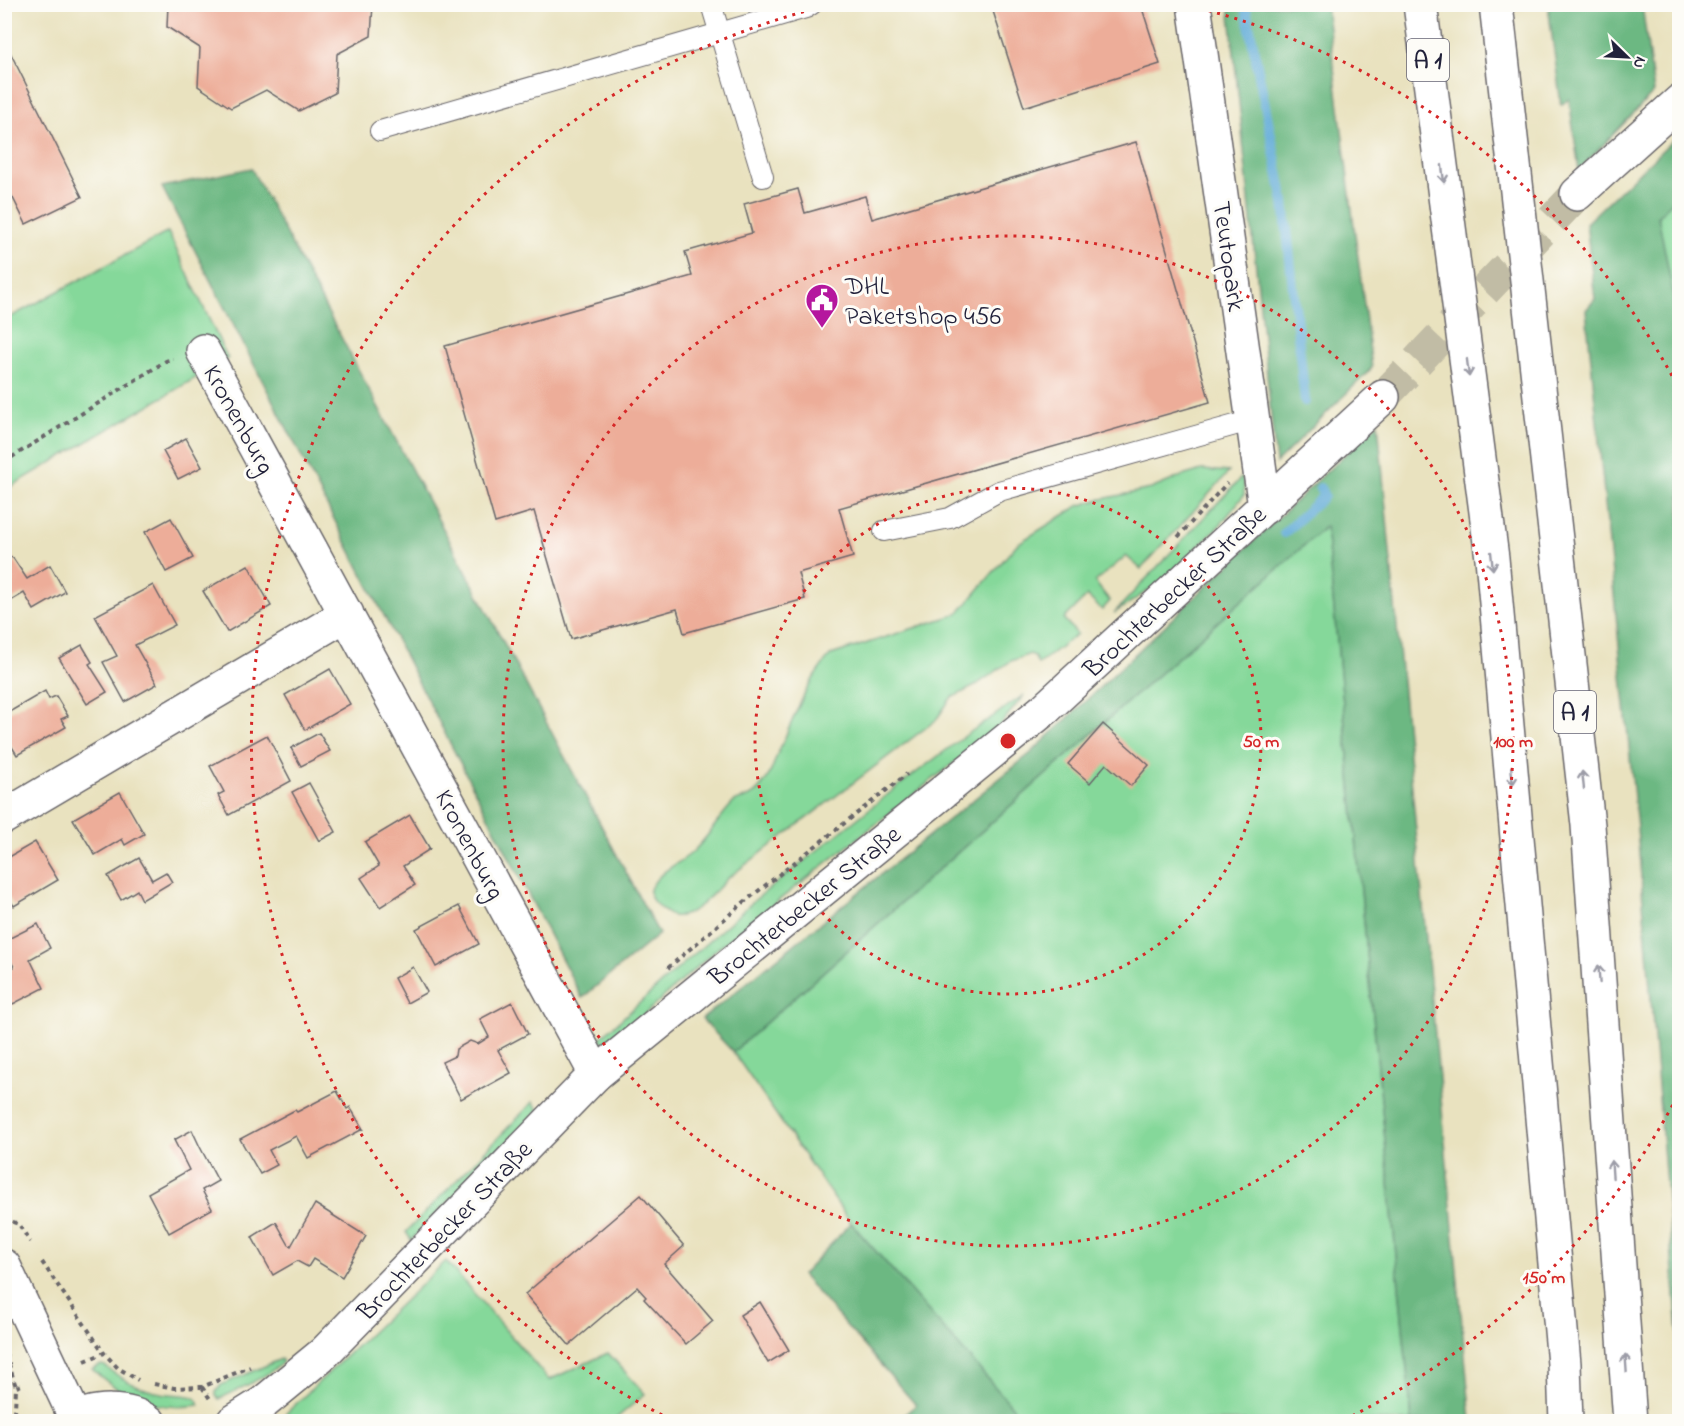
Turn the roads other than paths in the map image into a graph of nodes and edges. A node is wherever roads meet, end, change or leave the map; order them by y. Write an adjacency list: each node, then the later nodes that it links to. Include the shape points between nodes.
1 (711, 4): 6 (lane)
2 (812, 4): 6 (lane)
3 (1194, 4): 13 (main road, Teutopark)
4 (1420, 4): 23 (main road, A 1, one-way to 23, via 1492,558)
5 (1496, 4): 24 (main road, A 1, one-way to 5, via 1588,825)
6 (720, 33): 8 (lane); 9 (lane)
7 (1680, 101): 10 (main road)
8 (380, 131)
9 (763, 177)
10 (1577, 194)
11 (203, 351): 16 (main road, Kronenburg)
12 (1383, 397): 14 (main road, Brochterbecker Straße)
13 (1255, 434): 14 (main road, Teutopark); 15 (lane, via 999,491 950,518)
14 (1265, 507): 18 (main road, Brochterbecker Straße, via 1046,708)
15 (884, 531)
16 (346, 614): 17 (main road); 18 (main road, Kronenburg)
17 (4, 817)
18 (596, 1074): 22 (main road, Brochterbecker Straße, via 324,1353)
19 (4, 1266): 20 (main road)
20 (74, 1420): 21 (main road, via 96,1413 121,1412)
21 (149, 1422)
22 (233, 1422)
23 (1566, 1422)
24 (1630, 1422)

